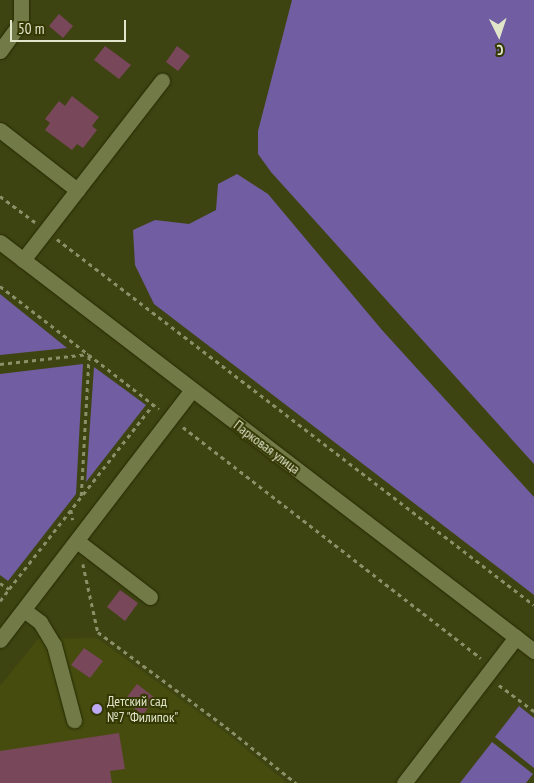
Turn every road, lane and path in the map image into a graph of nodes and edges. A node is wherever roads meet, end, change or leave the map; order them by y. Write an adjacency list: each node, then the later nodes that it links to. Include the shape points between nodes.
1 (21, 0): 2 (street, via 21,22)
2 (0, 51)
3 (162, 81): 5 (street)
4 (0, 130): 5 (street)
5 (77, 190): 7 (street)
6 (0, 196): 7 (path)
7 (46, 231): 9 (street); 23 (path)
8 (0, 242): 9 (street, Парковая улица)
9 (23, 260): 13 (street, Парковая улица)
10 (0, 286): 11 (path)
11 (88, 354): 12 (path); 14 (path); 16 (path)
12 (0, 364)
13 (192, 390): 15 (street); 25 (street, Парковая улица)
14 (154, 405): 15 (path); 16 (path)
15 (171, 418): 18 (street); 28 (path, via 486,661)
16 (81, 498): 17 (path)
17 (71, 510): 18 (path); 20 (path)
18 (77, 541): 21 (street); 24 (street); 31 (path, via 98,632)
19 (0, 582): 20 (path)
20 (9, 590): 22 (path)
21 (150, 597)
22 (0, 601)
23 (534, 605)
24 (24, 610): 26 (street); 30 (street, via 40,622 54,645)
25 (516, 637): 27 (street, Парковая улица); 28 (street)
26 (0, 640)
27 (534, 651)
28 (490, 671): 29 (path, via 494,681); 32 (street)
29 (534, 711)
30 (74, 720)
31 (296, 783)
32 (404, 783)

